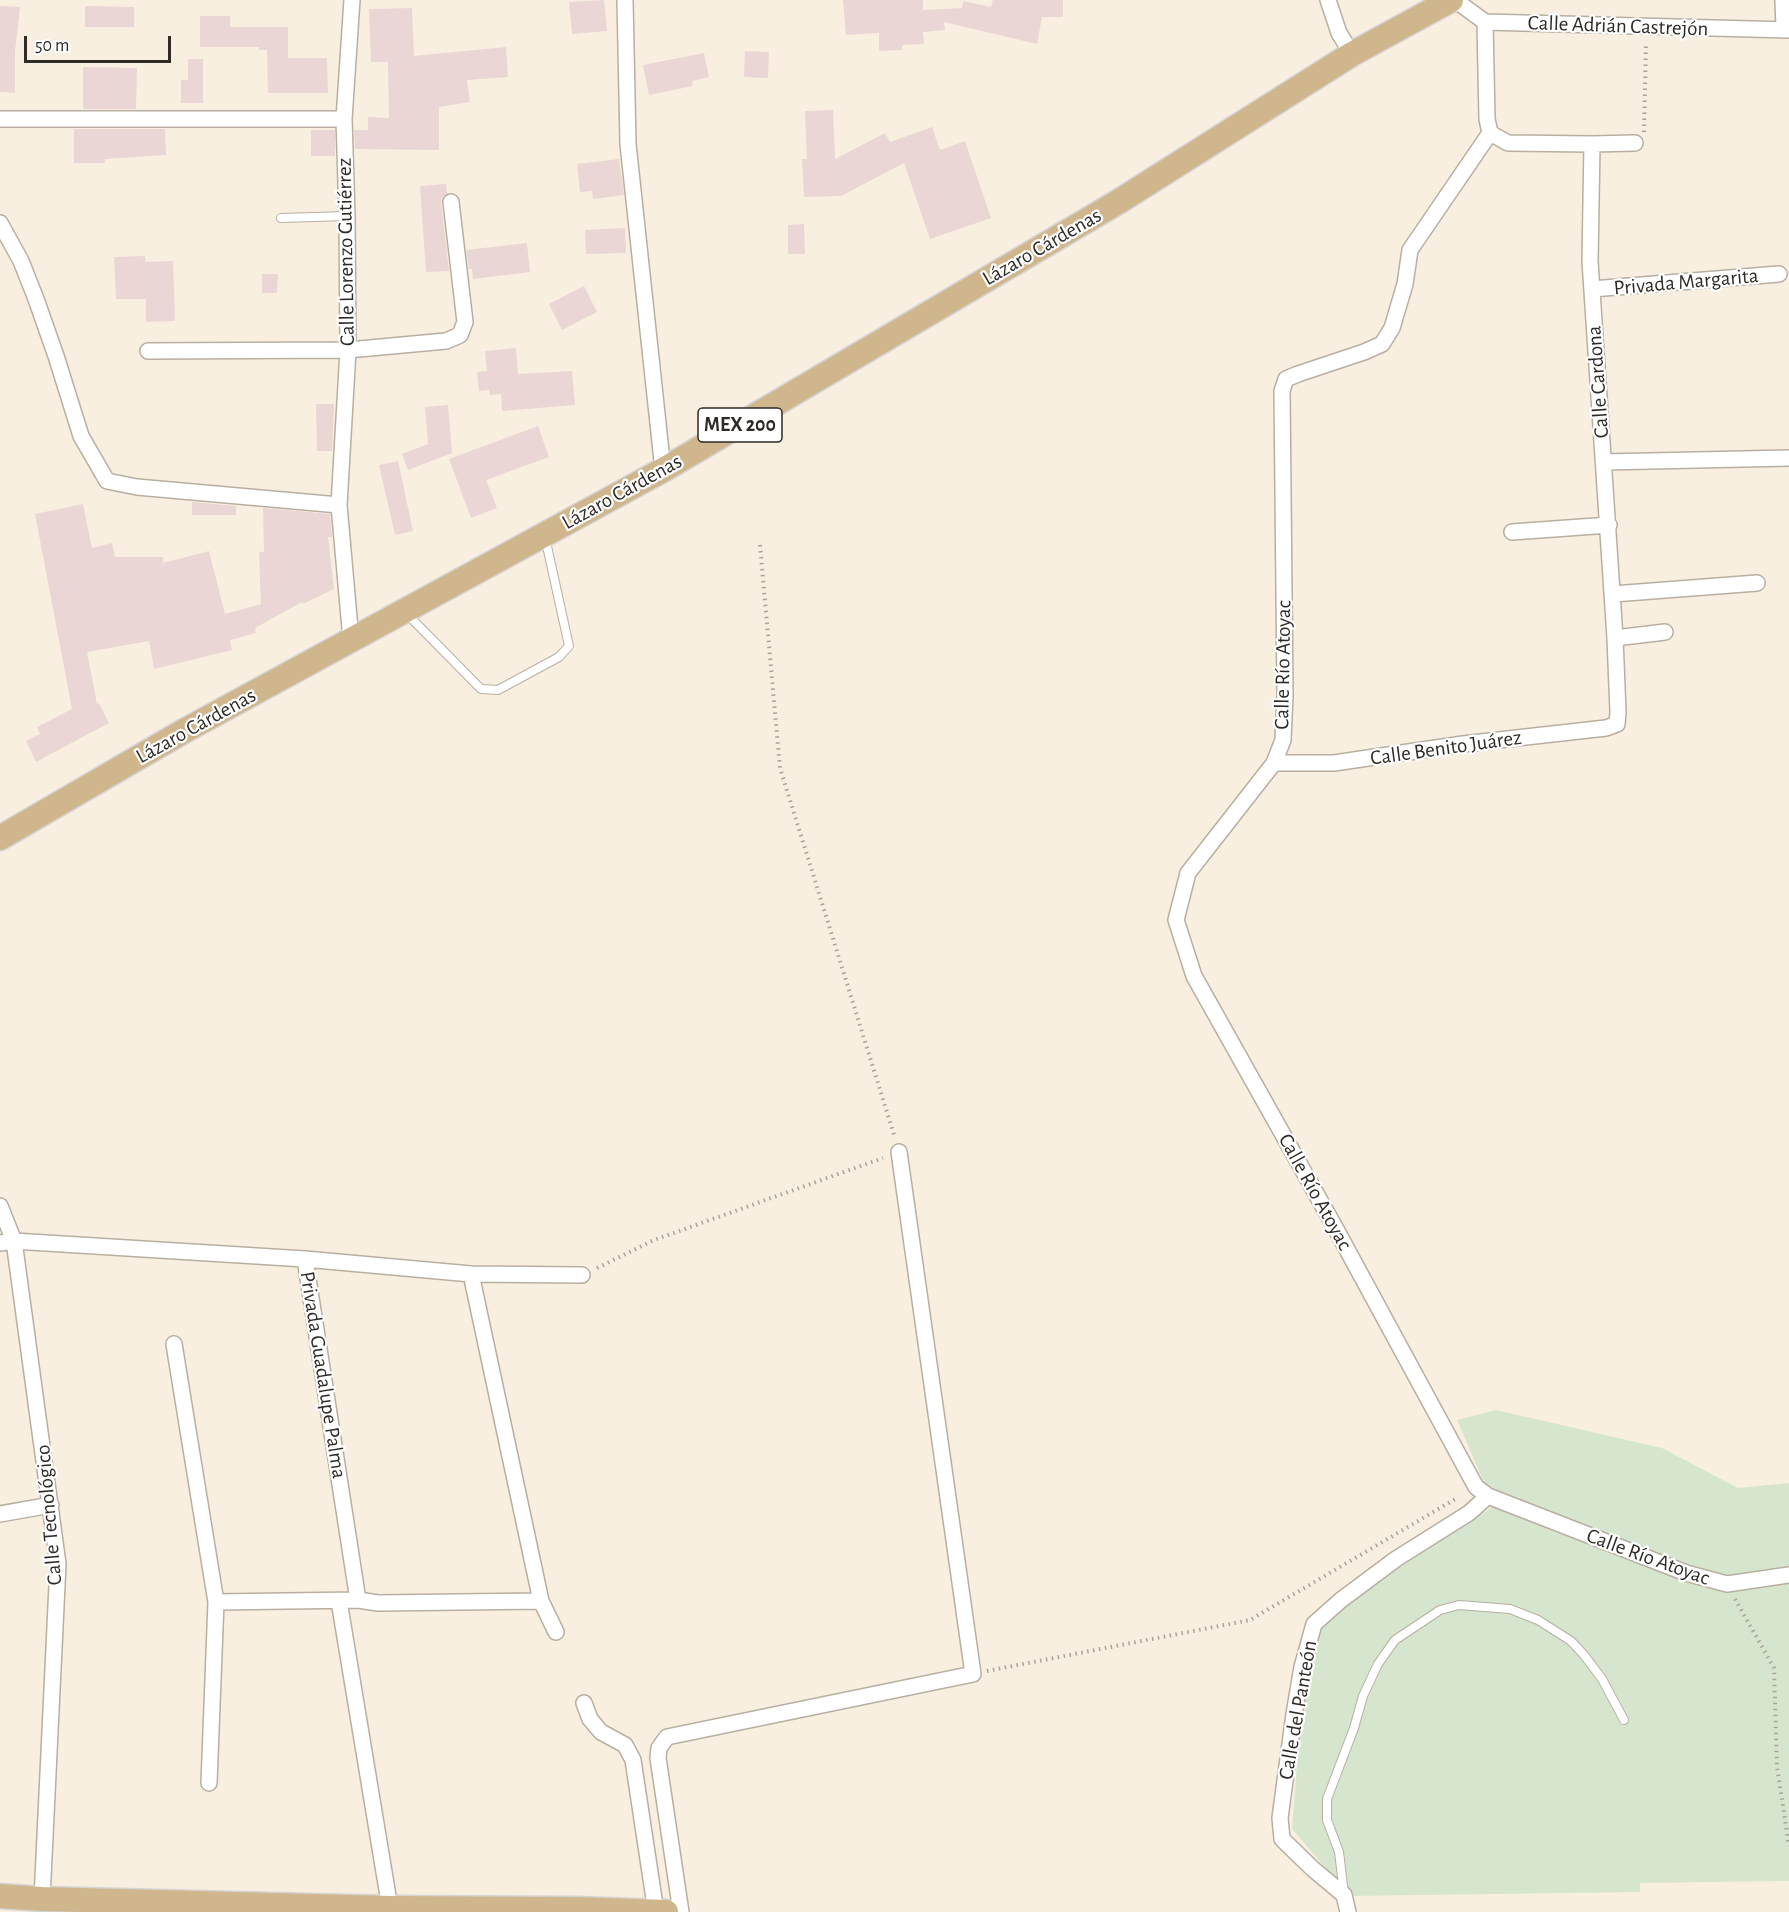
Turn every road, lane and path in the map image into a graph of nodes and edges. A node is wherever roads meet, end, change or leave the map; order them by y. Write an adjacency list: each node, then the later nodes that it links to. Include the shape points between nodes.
1 (352, 0): 11 (street, Calle Lorenzo Gutiérrez)
2 (625, 0): 25 (street, via 628,144)
3 (1328, 0): 9 (street, via 1339,33)
4 (1453, 0): 6 (street); 9 (main road, Lázaro Cárdenas / MEX 200)
5 (1783, 0): 8 (street)
6 (1485, 22): 7 (street, Calle Adrián Castrejón); 12 (street)
7 (1646, 27): 8 (street, Calle Adrián Castrejón); 13 (path, via 1644,142)
8 (1786, 30)
9 (1352, 54): 25 (main road, Lázaro Cárdenas / MEX 200, via 1118,202)
10 (0, 119): 11 (street)
11 (344, 119): 16 (street, Calle Lorenzo Gutiérrez)
12 (1490, 133): 14 (street, via 1508,143); 38 (street, Calle Río Atoyac, via 1410,250 1406,284 1392,328 1382,344 1286,379 1282,392 1285,695 1282,740)
13 (1635, 143): 14 (street)
14 (1592, 144): 20 (street, Calle Cardona)
15 (451, 202): 22 (street, via 465,322 460,335 446,341)
16 (347, 216): 17 (lane); 22 (street, Calle Lorenzo Gutiérrez)
17 (281, 218)
18 (0, 223): 26 (street, via 36,299 81,436 108,481 137,488)
19 (1779, 274): 20 (street, Privada Margarita)
20 (1592, 289): 24 (street, Calle Cardona)
21 (148, 351): 22 (street)
22 (348, 351): 26 (street, Calle Lorenzo Gutiérrez)
23 (1789, 458): 24 (street)
24 (1604, 462): 27 (street, Calle Cardona)
25 (663, 470): 29 (main road, Lázaro Cárdenas / MEX 200)
26 (339, 505): 36 (street, Calle Lorenzo Gutiérrez)
27 (1609, 525): 28 (street); 32 (street, Calle Cardona)
28 (1512, 532)
29 (544, 535): 33 (main road, Lázaro Cárdenas / MEX 200); 33 (lane, via 569,646 539,668 498,690 481,689)
30 (760, 545): 41 (path, via 780,768)
31 (1757, 583): 32 (street)
32 (1613, 594): 35 (street, Calle Cardona)
33 (404, 611): 36 (main road, Lázaro Cárdenas / MEX 200)
34 (1665, 632): 35 (street)
35 (1616, 638): 37 (street, Calle Cardona)
36 (351, 640): 39 (main road, Lázaro Cárdenas / MEX 200)
37 (1617, 724): 38 (street, Calle Benito Juárez, via 1334,763)
38 (1274, 763): 48 (street, Calle Río Atoyac, via 1188,873 1176,920 1194,976)
39 (5, 832): 40 (main road, MEX 200)
40 (0, 852)
41 (899, 1152): 46 (path, via 654,1240); 58 (street)
42 (0, 1206): 43 (street, Calle Tecnológico)
43 (7, 1242): 44 (street, Privada Guadalupe Palma); 49 (street, Calle Tecnológico)
44 (305, 1259): 45 (street); 53 (street, Privada Guadalupe Palma)
45 (471, 1274): 46 (street); 55 (street)
46 (582, 1275)
47 (174, 1344): 56 (street)
48 (1482, 1492): 52 (street, Calle Río Atoyac, via 1686,1574); 58 (path, via 1250,1620); 64 (street, Calle del Panteón, via 1469,1513 1387,1566 1314,1624 1294,1714 1280,1818 1282,1839)
49 (51, 1505): 50 (street); 65 (street, Calle Tecnológico, via 58,1564)
50 (0, 1514)
51 (1789, 1575): 52 (street)
52 (1727, 1584): 62 (path, Calle Río Atoyac, via 1774,1668 1777,1767)
53 (358, 1600): 54 (street); 55 (street)
54 (339, 1601): 56 (street); 66 (street)
55 (541, 1601): 57 (street)
56 (216, 1602): 61 (street)
57 (556, 1632)
58 (973, 1674): 69 (street, via 667,1737 659,1748 658,1758)
59 (584, 1703): 67 (street, via 601,1732 625,1746 633,1760)
60 (1624, 1720): 64 (lane, via 1584,1655 1571,1641 1538,1620 1500,1608 1459,1605 1440,1610 1395,1640 1377,1664 1327,1799)
61 (209, 1783)
62 (1789, 1846)
63 (2, 1895): 65 (main road)
64 (1344, 1895): 70 (street)
65 (42, 1899): 66 (main road)
66 (390, 1908): 67 (main road)
67 (656, 1912): 68 (main road)
68 (666, 1912)
69 (681, 1912)
70 (1348, 1912)

